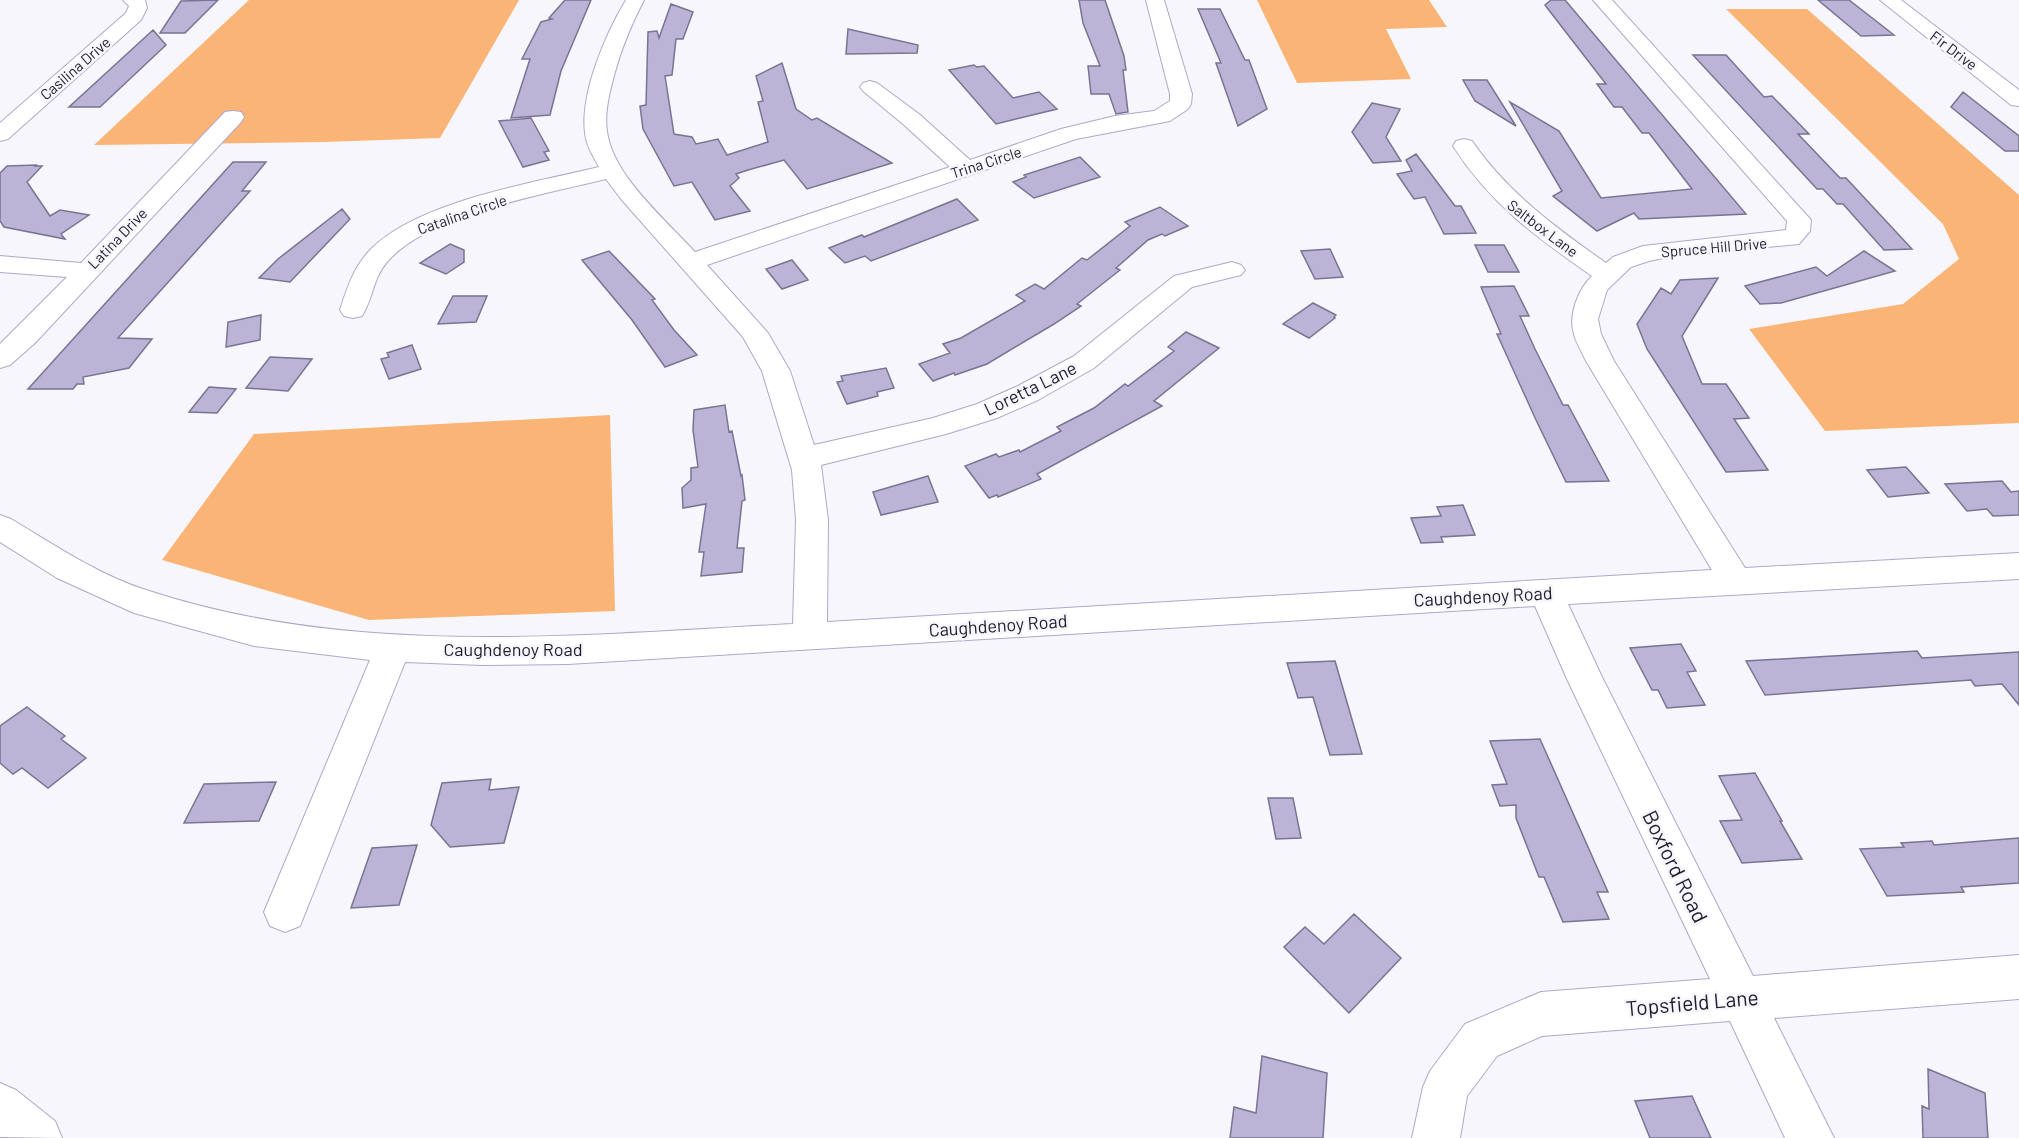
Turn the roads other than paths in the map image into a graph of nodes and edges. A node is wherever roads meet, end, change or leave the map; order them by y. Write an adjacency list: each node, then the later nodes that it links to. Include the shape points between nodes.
1 (132, 0): 9 (main road, Casilina Drive, via 138,4 134,16)
2 (635, 0): 12 (main road, via 596,104 595,132)
3 (1155, 0): 11 (main road, Trina Circle, via 1181,94 1180,104 1162,116 1069,134)
4 (1602, 0): 17 (main road, Spruce Hill Drive, via 1797,214 1800,227 1796,236 1777,242 1708,245 1643,254 1622,262)
5 (1889, 0): 7 (main road, Fir Drive)
6 (870, 87): 11 (main road)
7 (2019, 100)
8 (233, 117): 16 (main road, Latina Drive)
9 (0, 134)
10 (1464, 146): 17 (main road, Saltbox Lane, via 1486,180 1515,210)
11 (965, 168): 13 (main road, Trina Circle)
12 (611, 171): 13 (main road); 18 (main road, Catalina Circle, via 489,202 428,222 400,237 367,269)
13 (690, 262): 20 (main road, via 754,333 776,371)
14 (0, 264): 16 (main road)
15 (1232, 270): 20 (main road, Loretta Lane, via 1183,281 1084,362 1029,393 936,427)
16 (85, 271): 19 (main road, Latina Drive)
17 (1607, 275): 23 (main road, Spruce Hill Drive, via 1595,287 1587,309 1587,334)
18 (353, 310)
19 (0, 359)
20 (804, 458): 25 (main road, via 812,520)
21 (0, 527): 26 (main road, Caughdenoy Road, via 69,569 134,600 254,632)
22 (2019, 567): 23 (main road, Caughdenoy Road)
23 (1736, 582): 24 (main road, Caughdenoy Road)
24 (1546, 593): 25 (main road, Caughdenoy Road); 29 (main road, Boxford Road)
25 (810, 637): 26 (main road, Caughdenoy Road, via 568,650)
26 (393, 648): 27 (main road)
27 (285, 912)
28 (2019, 977): 29 (main road, Topsfield Lane)
29 (1740, 998): 32 (main road, Topsfield Lane, via 1541,1014 1481,1040 1446,1087); 33 (main road, Boxford Road)
30 (0, 1106): 31 (main road)
31 (38, 1138)
32 (1436, 1138)
33 (1810, 1138)

